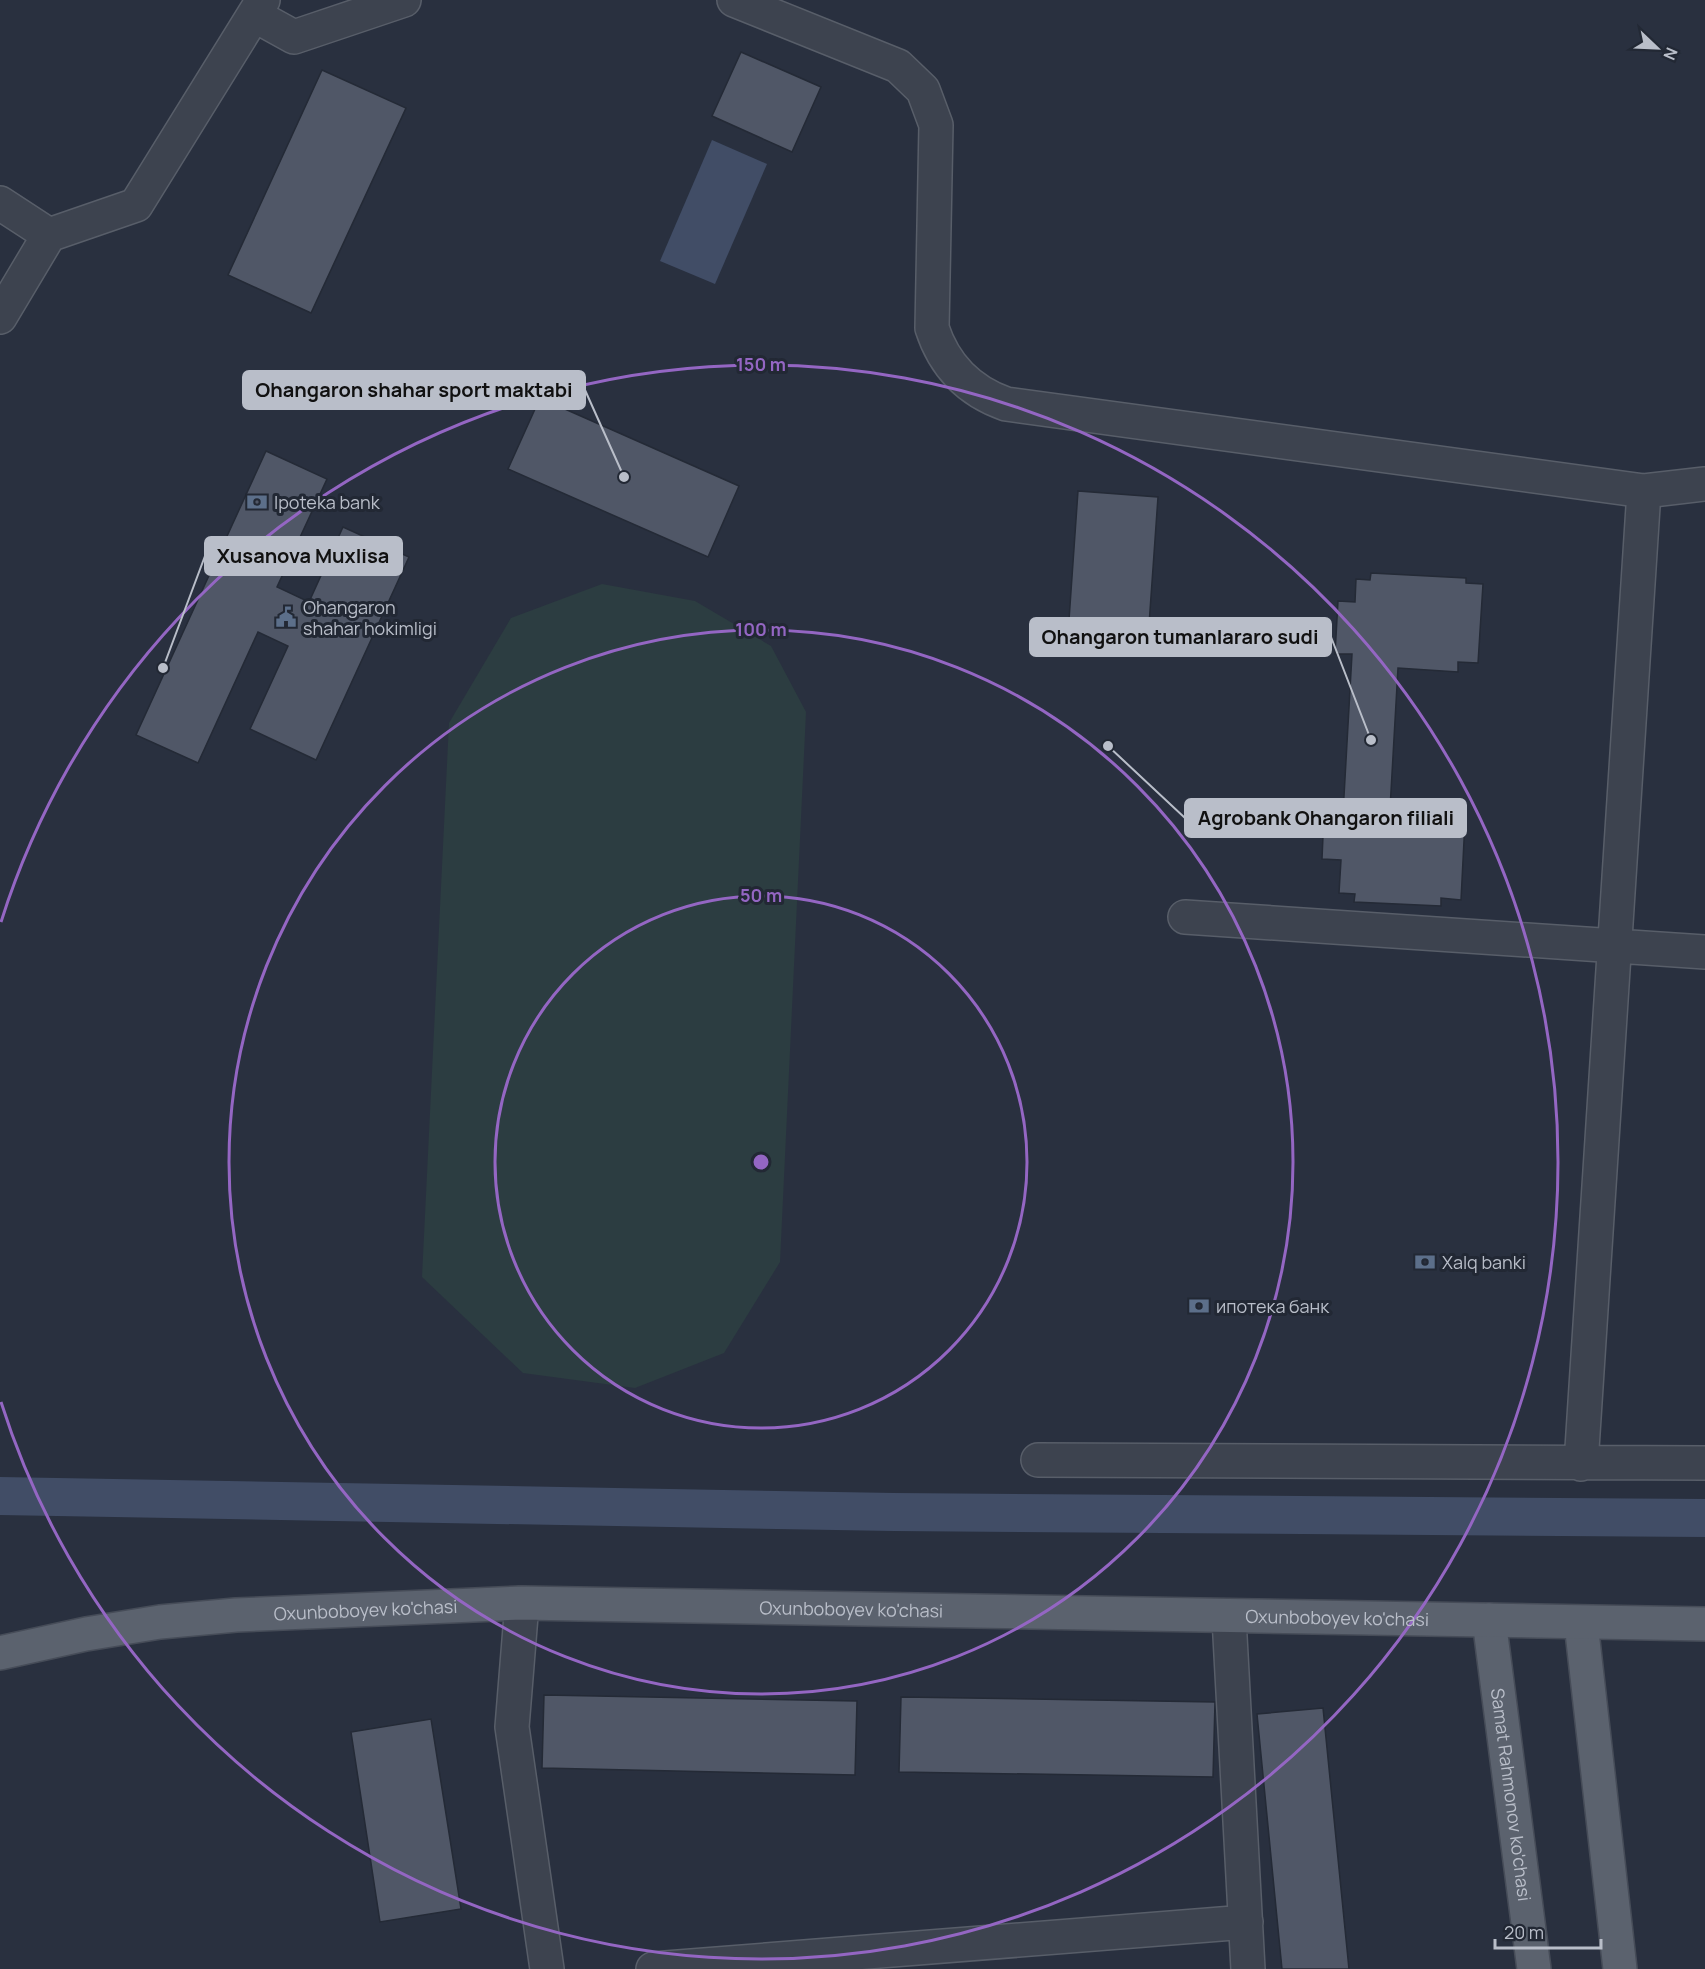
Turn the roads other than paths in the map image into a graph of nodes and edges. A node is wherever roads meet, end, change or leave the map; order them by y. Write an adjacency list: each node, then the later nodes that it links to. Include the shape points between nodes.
1 (404, 0): 3 (street, via 294,36)
2 (734, 0): 8 (street, via 898,66 922,90 936,125 932,328 945,358 979,393 1006,404)
3 (259, 8): 5 (street, via 136,204)
4 (0, 203): 5 (street)
5 (49, 235): 6 (street)
6 (0, 317)
7 (1705, 484): 8 (street)
8 (1644, 491): 10 (street)
9 (1185, 916): 10 (street)
10 (1614, 948): 11 (street); 14 (street)
11 (1705, 952)
12 (1038, 1460): 14 (street)
13 (1705, 1463): 14 (street)
14 (1581, 1464)
15 (522, 1603): 16 (main road, Oxunboboyev ko'chasi); 20 (main road, Oxunboboyev ko'chasi, via 236,1615 160,1622); 22 (street, via 512,1727)
16 (1229, 1618): 17 (main road, Oxunboboyev ko'chasi); 21 (street)
17 (1489, 1620): 18 (main road, Oxunboboyev ko'chasi); 25 (main road, Samat Rahmonov ko'chasi)
18 (1581, 1623): 19 (main road, Oxunboboyev ko'chasi); 26 (main road)
19 (1705, 1624)
20 (0, 1653)
21 (1246, 1922): 23 (street); 24 (street)
22 (547, 1969)
23 (652, 1969)
24 (1248, 1969)
25 (1534, 1969)
26 (1620, 1969)

